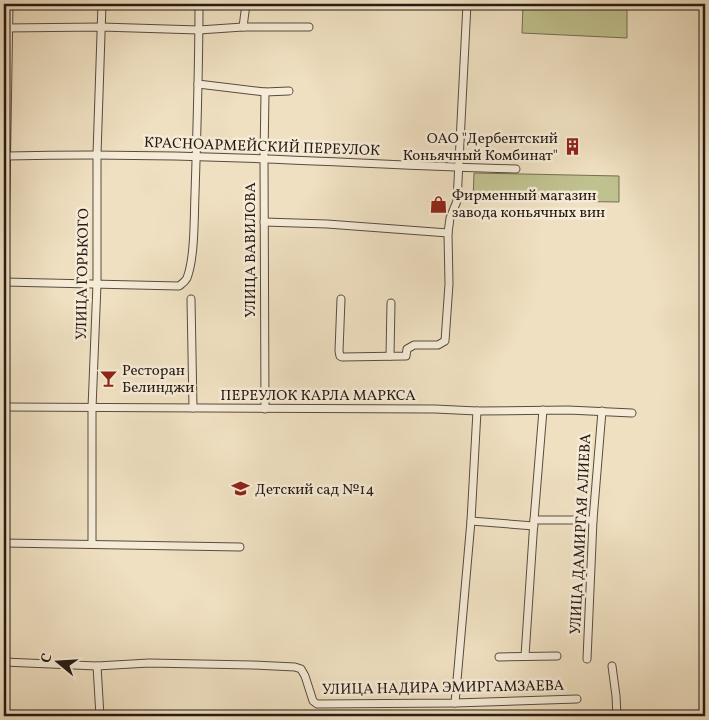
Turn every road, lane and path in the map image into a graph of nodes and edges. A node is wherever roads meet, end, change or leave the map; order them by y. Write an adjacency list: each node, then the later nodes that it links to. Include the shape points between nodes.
1 (9, 4): 9 (street)
2 (102, 4): 6 (street, УЛИЦА ГОРЬКОГО)
3 (199, 4): 10 (street)
4 (246, 4): 7 (street)
5 (467, 4): 18 (street)
6 (101, 27): 9 (street); 10 (street); 14 (street, УЛИЦА ГОРЬКОГО)
7 (242, 27): 8 (street); 10 (street)
8 (309, 27)
9 (6, 28): 15 (street)
10 (199, 30): 11 (street)
11 (198, 84): 13 (street); 16 (street)
12 (289, 91): 13 (street)
13 (265, 92): 17 (street, УЛИЦА ВАВИЛОВА)
14 (98, 154): 15 (street, КРАСНОАРМЕЙСКИЙ ПЕРЕУЛОК); 16 (street, КРАСНОАРМЕЙСКИЙ ПЕРЕУЛОК); 23 (street, УЛИЦА ГОРЬКОГО)
15 (7, 156): 22 (street)
16 (196, 157): 17 (street, КРАСНОАРМЕЙСКИЙ ПЕРЕУЛОК); 23 (street, via 192,246 184,283 179,286)
17 (264, 159): 18 (street, КРАСНОАРМЕЙСКИЙ ПЕРЕУЛОК); 20 (street, УЛИЦА ВАВИЛОВА)
18 (459, 168): 19 (street, КРАСНОАРМЕЙСКИЙ ПЕРЕУЛОК); 21 (street, via 457,201)
19 (516, 169)
20 (264, 222): 21 (street); 32 (street, УЛИЦА ВАВИЛОВА)
21 (448, 233): 28 (street, via 445,341 438,346 414,345 407,349 406,356)
22 (4, 282): 23 (street); 27 (street)
23 (97, 284): 30 (street, УЛИЦА ГОРЬКОГО)
24 (191, 299): 31 (street)
25 (341, 300): 28 (street, via 340,356)
26 (391, 304): 28 (street)
27 (4, 309)
28 (390, 356)
29 (4, 407): 30 (street, ПЕРЕУЛОК КАРЛА МАРКСА)
30 (92, 408): 31 (street, ПЕРЕУЛОК КАРЛА МАРКСА); 41 (street, УЛИЦА ГОРЬКОГО)
31 (193, 408): 32 (street, ПЕРЕУЛОК КАРЛА МАРКСА)
32 (265, 409): 34 (street, ПЕРЕУЛОК КАРЛА МАРКСА)
33 (543, 410): 34 (street, ПЕРЕУЛОК КАРЛА МАРКСА); 35 (street, ПЕРЕУЛОК КАРЛА МАРКСА); 39 (street)
34 (477, 411): 38 (street)
35 (602, 411): 36 (street, ПЕРЕУЛОК КАРЛА МАРКСА); 37 (street, УЛИЦА ДАМИРГАЯ АЛИЕВА)
36 (632, 414)
37 (593, 520): 39 (street); 46 (street, УЛИЦА ДАМИРГАЯ АЛИЕВА)
38 (471, 521): 39 (street); 51 (street)
39 (534, 523): 43 (street)
40 (4, 542): 41 (street)
41 (92, 544): 42 (street)
42 (240, 547)
43 (525, 656): 44 (street); 45 (street)
44 (557, 656)
45 (499, 657)
46 (587, 658)
47 (4, 662): 48 (street, УЛИЦА НАДИРА ЭМИРГАМЗАЕВА)
48 (97, 666): 51 (street, УЛИЦА НАДИРА ЭМИРГАМЗАЕВА, via 149,663 295,667 301,668 318,704); 52 (street)
49 (612, 666): 53 (street)
50 (576, 699): 51 (street, УЛИЦА НАДИРА ЭМИРГАМЗАЕВА)
51 (455, 703)
52 (100, 716)
53 (617, 716)

